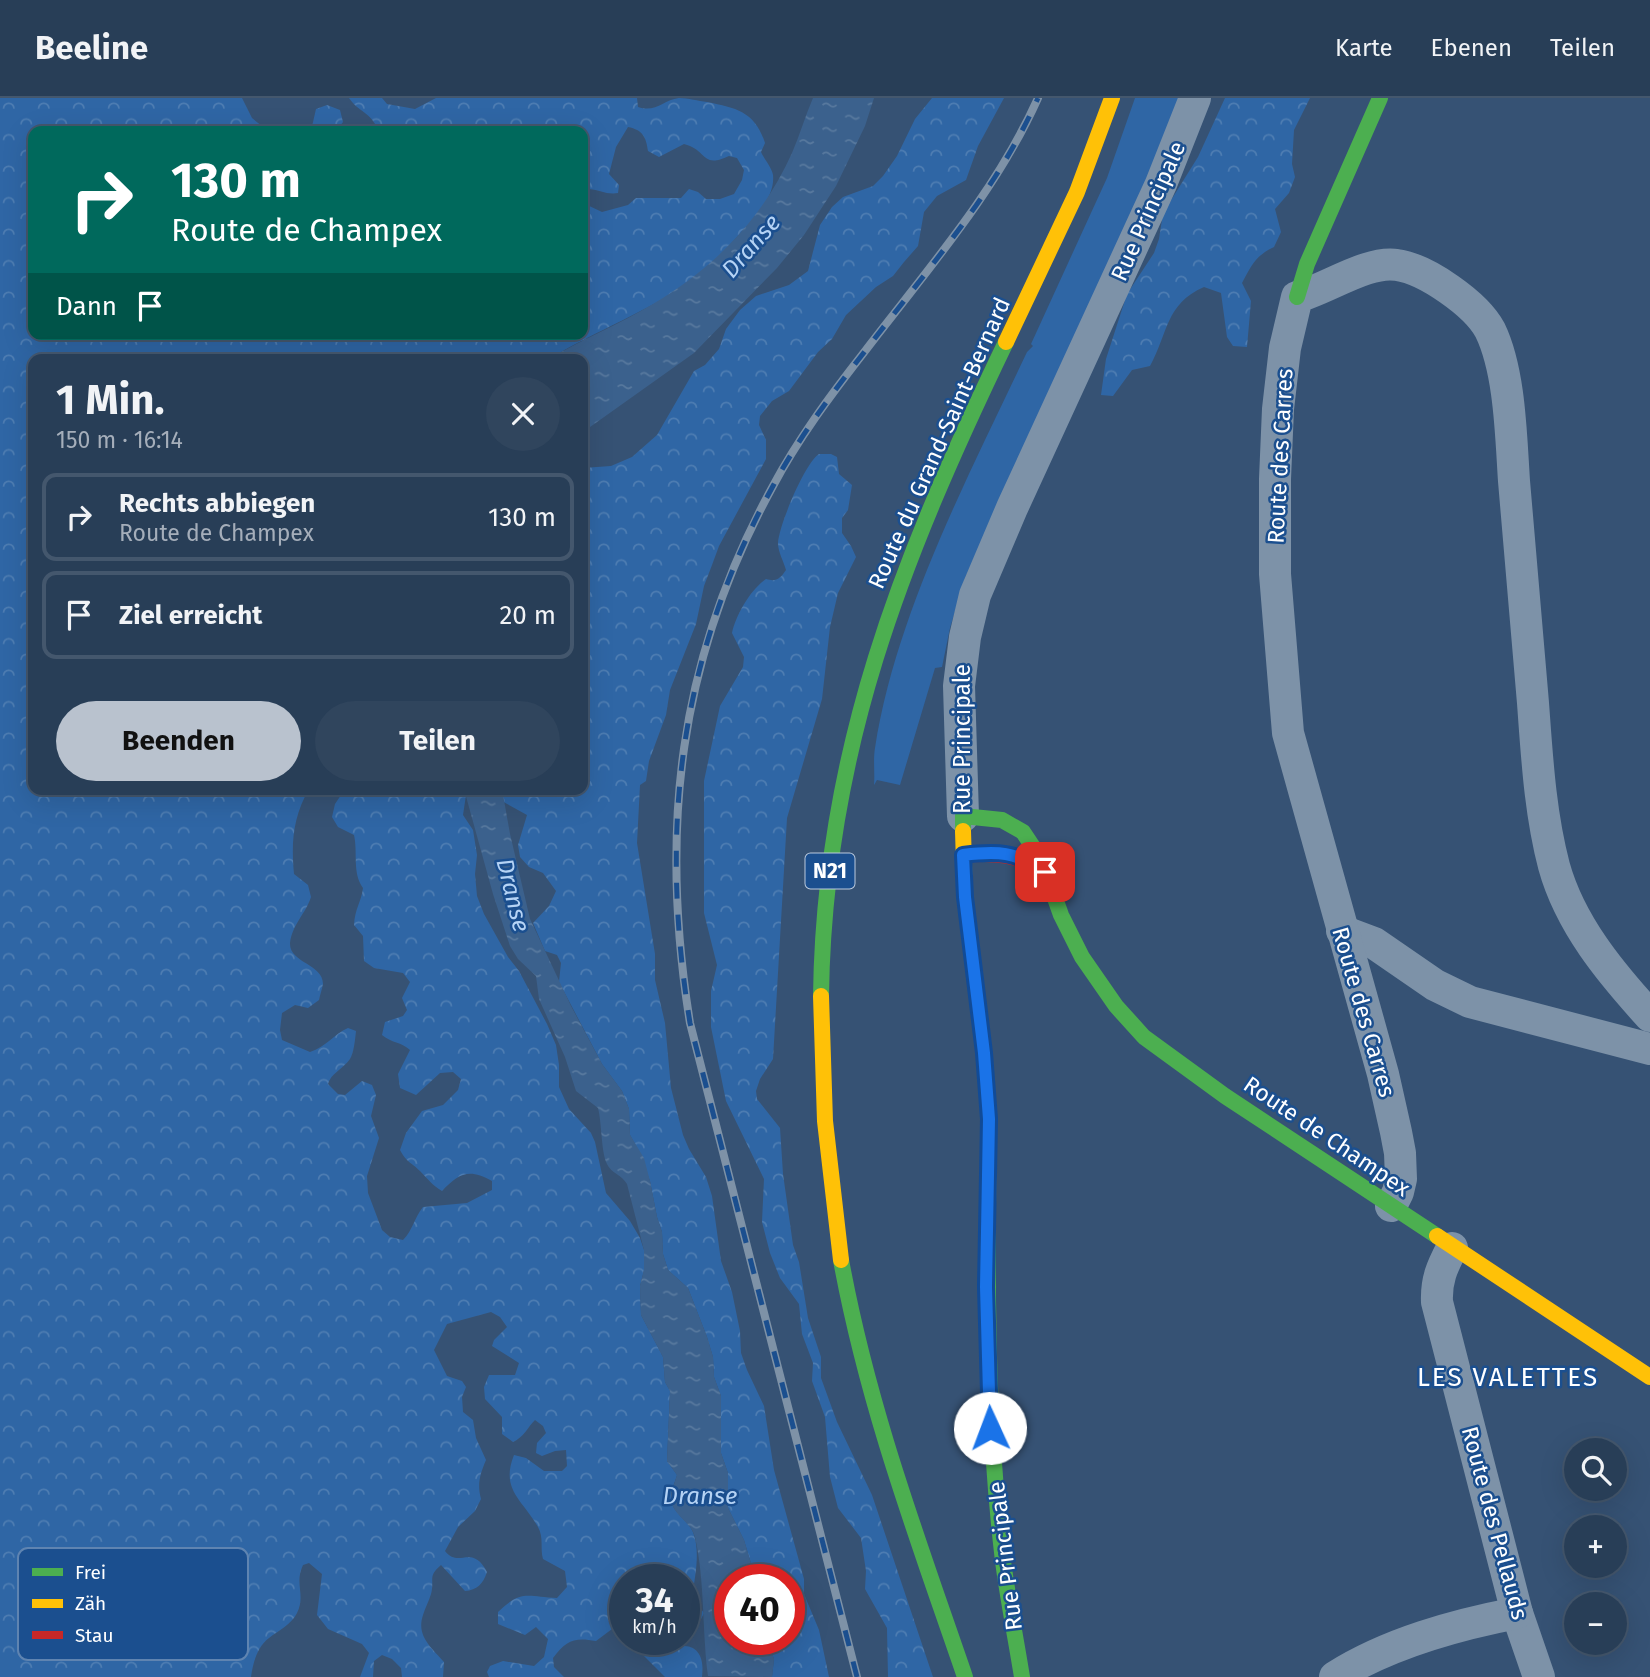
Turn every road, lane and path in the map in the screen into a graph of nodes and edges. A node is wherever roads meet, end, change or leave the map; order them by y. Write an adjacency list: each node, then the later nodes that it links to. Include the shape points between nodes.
1 (1112, 98): 15 (street, Route du Grand-Saint-Bernard / N21, via 1074,197 926,517 880,638 839,800 828,891 821,1034 831,1188 841,1261 893,1469)
2 (1195, 98): 5 (street, Rue Principale, via 1161,184 975,595 959,686)
3 (1380, 98): 4 (street)
4 (1297, 297): 8 (street, Route des Carres, via 1278,409 1275,574 1288,733); 9 (street, via 1362,270 1396,264 1448,289 1489,328 1500,356 1510,429 1538,759 1555,868 1579,925)
5 (963, 816): 6 (street, Rue Principale); 7 (street, Route de Champex, via 1016,825)
6 (963, 855): 7 (street, via 1005,853); 16 (street, Rue Principale, via 989,1119 986,1287 990,1428 1003,1562)
7 (1045, 872): 11 (street, Route de Champex, via 1071,937 1128,1021 1188,1070)
8 (1342, 931): 10 (street, via 1374,943 1435,985 1470,1002); 11 (street, Route des Carres, via 1383,1074 1400,1153 1401,1179)
9 (1650, 1016)
10 (1650, 1049)
11 (1391, 1206): 12 (street, Route de Champex)
12 (1452, 1248): 13 (street, Route de Champex); 14 (street, Route des Pellauds, via 1437,1280 1437,1302)
13 (1650, 1377)
14 (1517, 1613): 17 (street, via 1417,1639); 18 (street, Route des Pellauds)
15 (965, 1677)
16 (1022, 1677)
17 (1335, 1677)
18 (1539, 1677)

